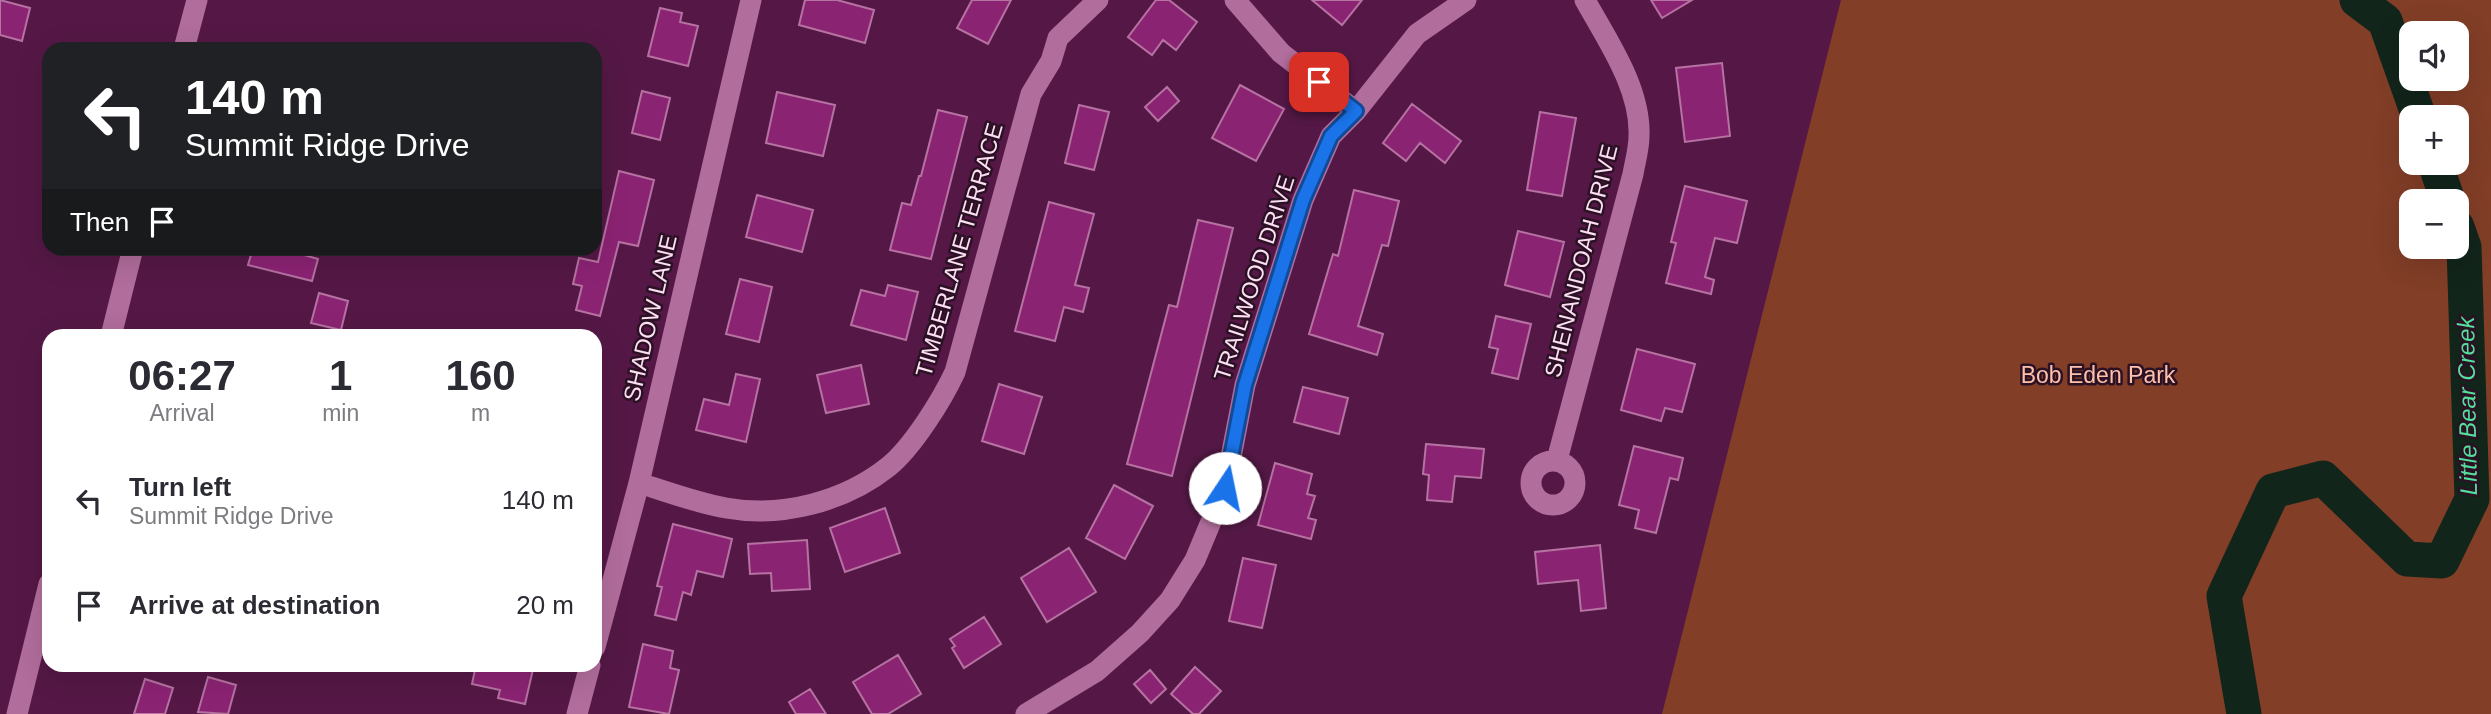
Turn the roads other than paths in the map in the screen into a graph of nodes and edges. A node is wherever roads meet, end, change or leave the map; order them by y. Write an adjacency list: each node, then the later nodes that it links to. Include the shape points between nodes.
1 (197, 0): 7 (street)
2 (751, 0): 12 (street, SHADOW LANE)
3 (1098, 0): 12 (street, TIMBERLANE TERRACE, via 1058,38 1051,61 1031,94 955,372 942,401 889,466 829,498 785,510 727,509)
4 (1235, 0): 8 (street, via 1282,53)
5 (1466, 0): 8 (street, TRAILWOOD DRIVE, via 1417,34)
6 (1585, 0): 11 (street, SHENANDOAH DRIVE, via 1620,63 1636,106 1640,136)
7 (186, 42)
8 (1356, 111): 18 (street, TRAILWOOD DRIVE, via 1331,136 1303,200 1245,385 1225,488 1195,560 1170,600 1140,633 1097,671)
9 (131, 256): 10 (street)
10 (113, 329)
11 (1557, 460)
12 (639, 483): 14 (street, SHADOW LANE)
13 (42, 612): 16 (street)
14 (602, 621)
15 (588, 672): 17 (street)
16 (17, 714)
17 (577, 714)
18 (1026, 714)

